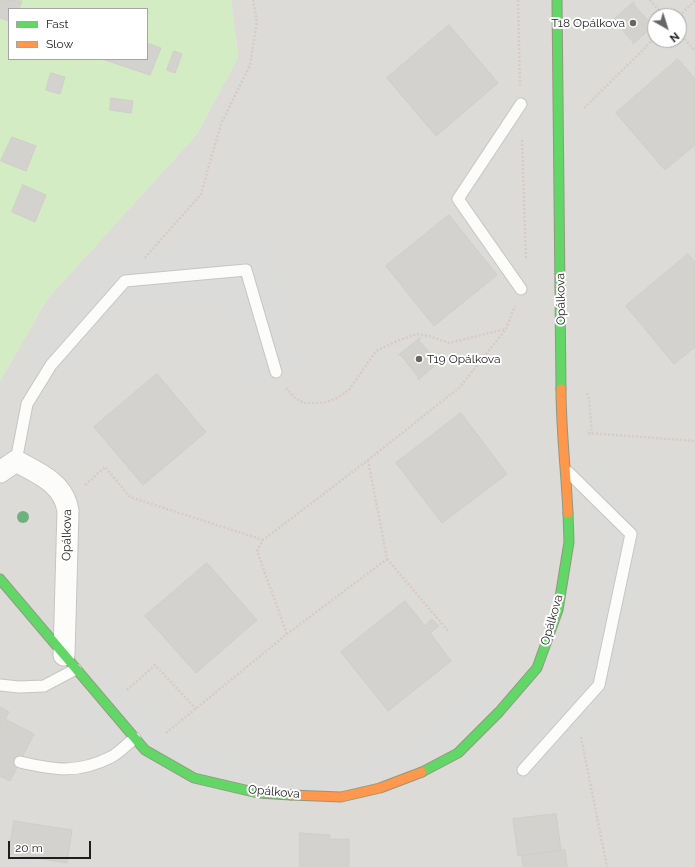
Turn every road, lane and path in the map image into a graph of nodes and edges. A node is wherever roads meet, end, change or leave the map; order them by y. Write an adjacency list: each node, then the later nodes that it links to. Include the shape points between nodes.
1 (253, 0): 13 (path, via 257,22 250,65 220,124 202,194)
2 (518, 0): 11 (path)
3 (557, 0): 12 (street, Opálkova)
4 (650, 0): 6 (path)
5 (695, 1): 7 (path)
6 (657, 8)
7 (687, 8)
8 (687, 42): 10 (path)
9 (647, 46): 12 (path)
10 (695, 51)
11 (521, 104): 14 (path, via 527,276); 14 (lane, via 458,199)
12 (557, 134): 18 (street, Opálkova)
13 (125, 281): 16 (lane, via 246,270); 21 (lane, via 51,365 27,404)
14 (521, 289): 15 (path)
15 (506, 329): 17 (path, via 449,343 417,334 397,341 376,351 349,390 323,403 304,403 295,398); 20 (path, via 460,387)
16 (276, 372)
17 (283, 384)
18 (561, 429): 19 (path, via 592,434); 22 (street, Opálkova)
19 (695, 441)
20 (368, 460): 24 (path); 25 (path)
21 (8, 467): 23 (street, Opálkova, via 50,479)
22 (566, 470): 33 (lane, via 631,534 599,685); 35 (street, Opálkova, via 569,542 558,610 537,668 499,712 458,753 423,772 380,788 341,797 258,793 201,780)
23 (67, 501): 24 (path, via 105,467 130,497); 29 (street, Opálkova)
24 (263, 540): 28 (path, via 257,552)
25 (387, 559): 27 (path); 28 (path)
26 (0, 579): 29 (street, Opálkova)
27 (449, 632)
28 (287, 634): 32 (path)
29 (70, 662): 30 (lane, via 44,686); 31 (street, Opálkova)
30 (0, 685)
31 (108, 707): 32 (path, via 155,665); 34 (street, Opálkova)
32 (196, 709): 35 (path)
33 (576, 711): 37 (lane); 38 (path)
34 (135, 738): 35 (street, Opálkova); 36 (lane, via 112,757 84,768 52,770)
35 (145, 750)
36 (20, 762)
37 (522, 770)
38 (607, 867)

